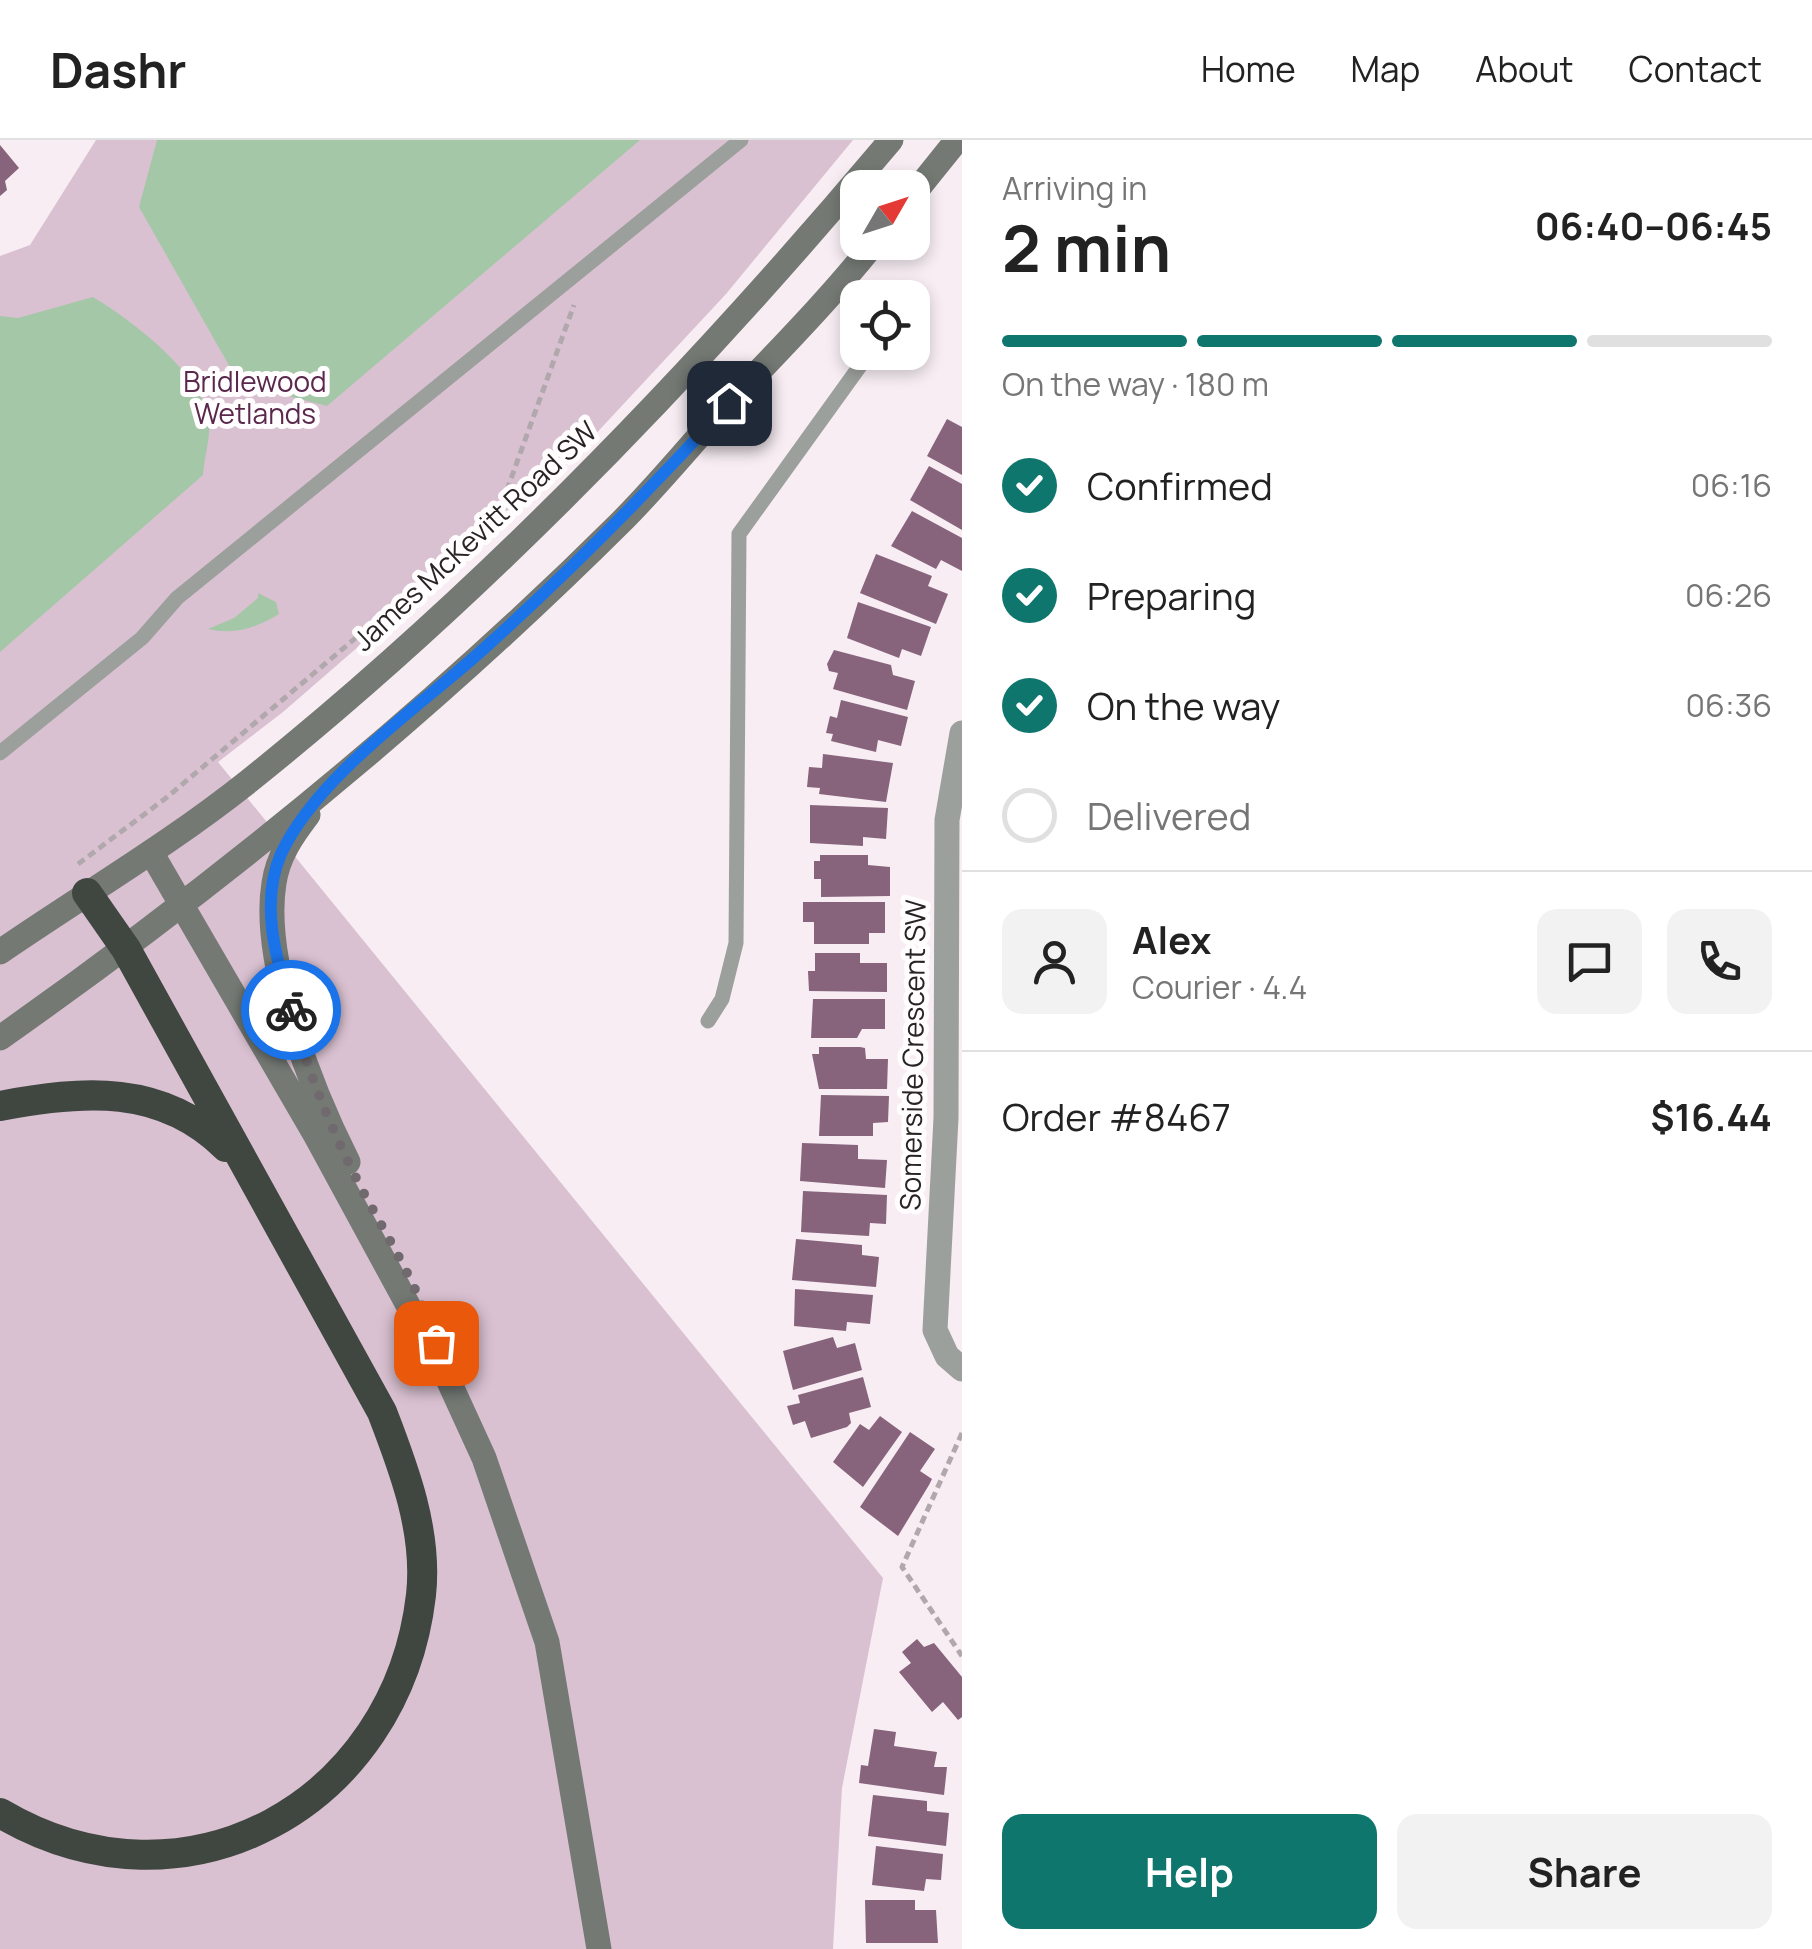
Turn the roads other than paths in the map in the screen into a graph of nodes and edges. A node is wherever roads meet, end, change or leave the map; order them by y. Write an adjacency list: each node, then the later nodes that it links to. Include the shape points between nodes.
1 (741, 140): 8 (lane, via 177,598 142,638)
2 (891, 140): 10 (main road, James McKevitt Road SW, via 776,276 450,608 250,780)
3 (957, 140): 4 (main road)
4 (930, 174)
5 (840, 301): 9 (main road, via 622,520)
6 (857, 370): 16 (lane, via 739,534 736,943 722,999)
7 (962, 733): 13 (street, Somerside Crescent SW, via 947,820)
8 (0, 753)
9 (337, 780): 12 (main road); 21 (main road, via 280,856 272,902 275,955 306,1066 426,1310)
10 (152, 854): 11 (main road, James McKevitt Road SW); 12 (main road)
11 (81, 880): 14 (highway); 15 (main road, James McKevitt Road SW)
12 (185, 905): 14 (main road); 21 (main road)
13 (954, 933): 20 (street, Somerside Crescent SW, via 935,1330)
14 (126, 949): 17 (main road); 19 (highway)
15 (0, 952)
16 (708, 1022)
17 (0, 1038)
18 (0, 1106): 19 (highway, via 47,1097 157,1102 205,1126)
19 (244, 1165): 22 (highway, via 382,1412 406,1474 422,1592 410,1655 360,1753 311,1800 224,1846 180,1854 112,1850 29,1830)
20 (962, 1369)
21 (446, 1375): 23 (main road, via 484,1458 547,1642)
22 (0, 1813)
23 (599, 1949)

